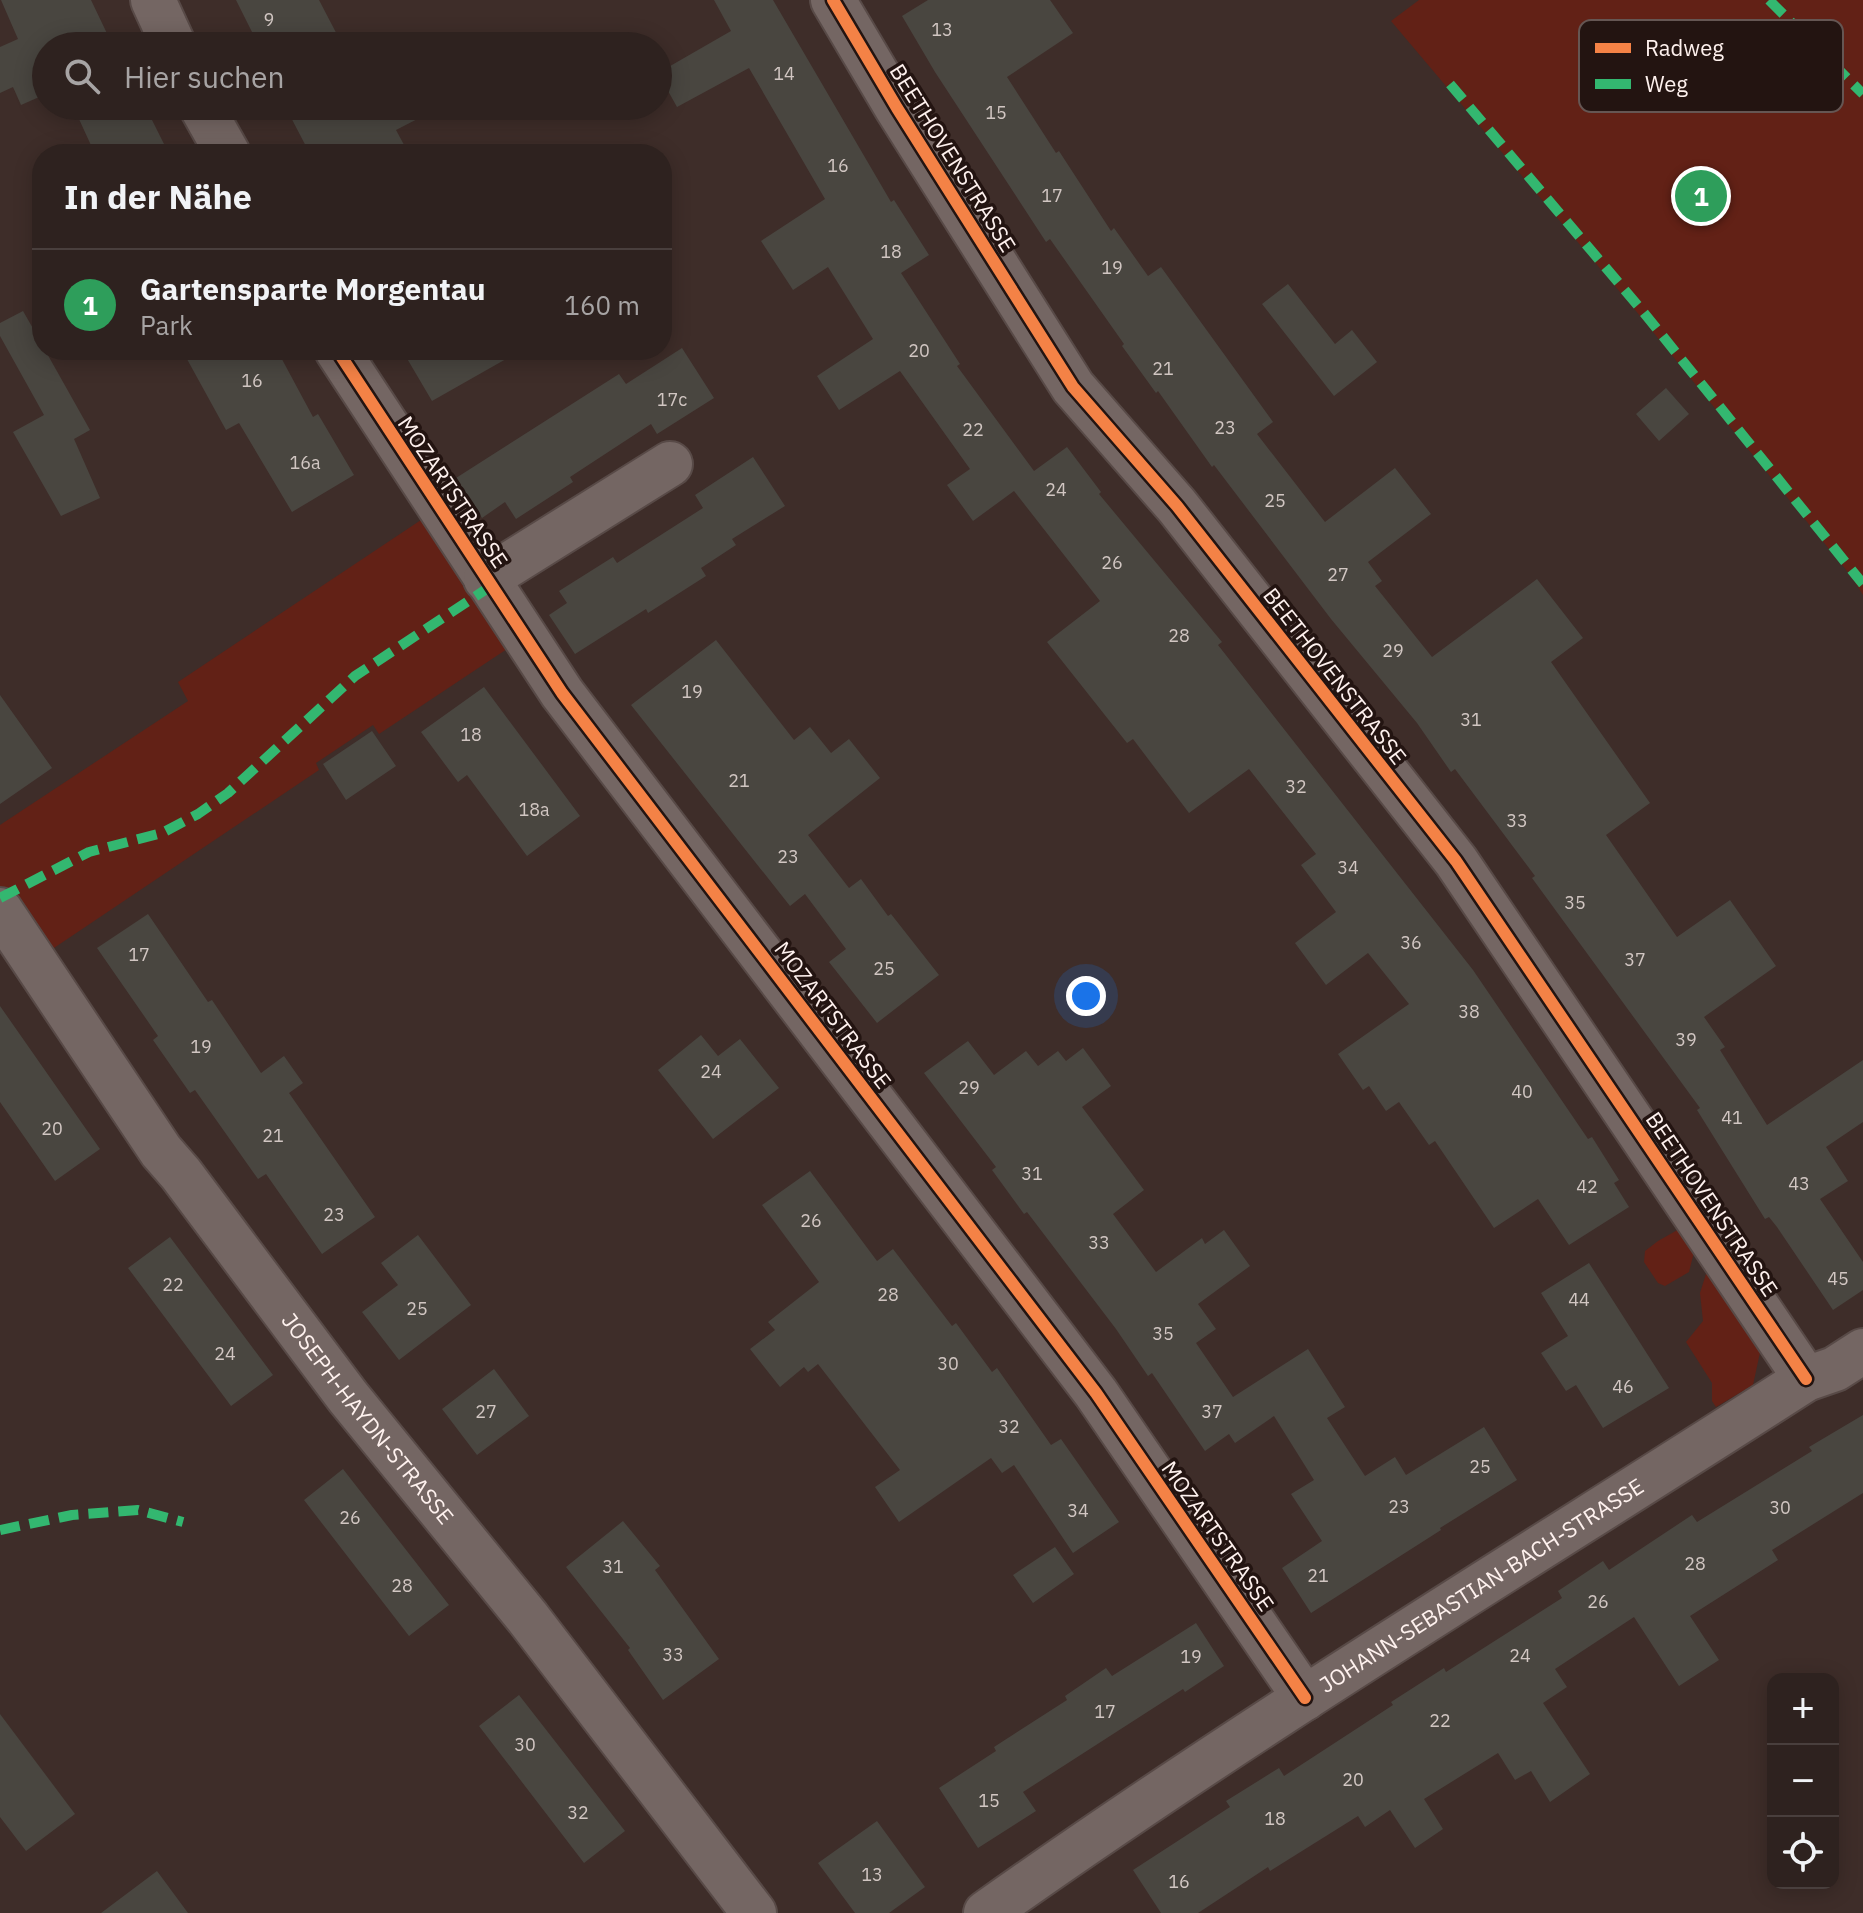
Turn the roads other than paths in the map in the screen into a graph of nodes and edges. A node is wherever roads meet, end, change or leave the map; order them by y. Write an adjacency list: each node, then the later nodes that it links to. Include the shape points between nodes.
1 (153, 0): 3 (street)
2 (833, 0): 11 (street, BEETHOVENSTRASSE, via 1073,387 1177,506 1456,861)
3 (168, 32)
4 (209, 120): 5 (street)
5 (222, 144)
6 (344, 360): 8 (street, MOZARTSTRASSE)
7 (670, 464): 8 (street)
8 (486, 579): 12 (street, MOZARTSTRASSE, via 562,693 1096,1393)
9 (0, 910): 13 (street, JOSEPH-HAYDN-STRASSE, via 161,1151)
10 (1863, 1351): 11 (street, JOHANN-SEBASTIAN-BACH-STRASSE)
11 (1806, 1379): 12 (street, JOHANN-SEBASTIAN-BACH-STRASSE)
12 (1305, 1698): 14 (street, JOHANN-SEBASTIAN-BACH-STRASSE)
13 (754, 1913)
14 (986, 1913)

